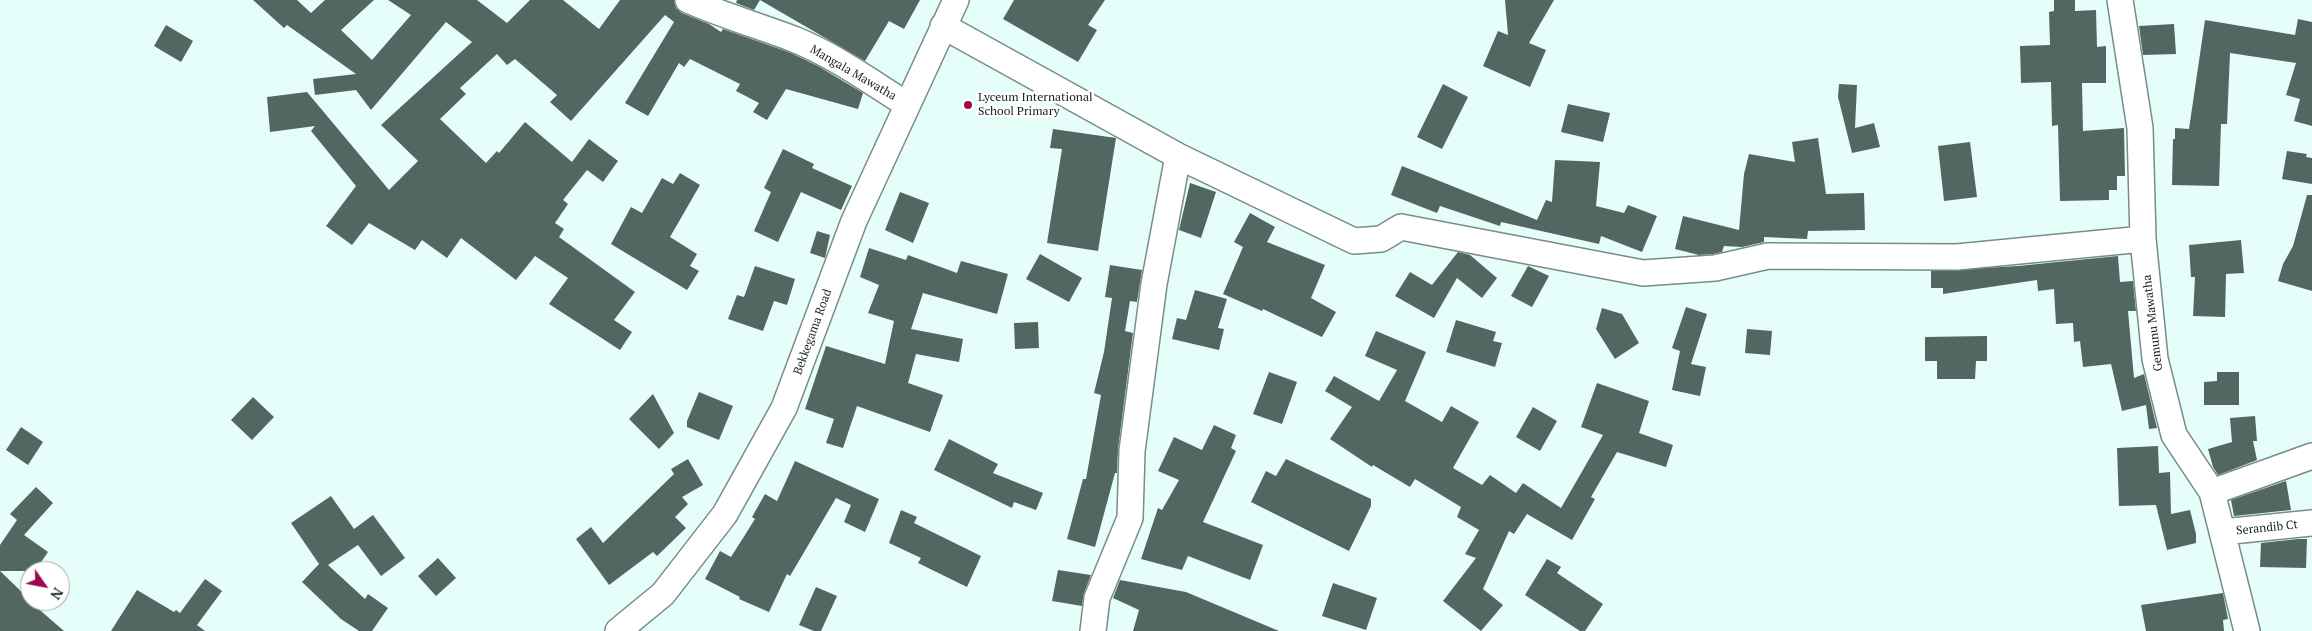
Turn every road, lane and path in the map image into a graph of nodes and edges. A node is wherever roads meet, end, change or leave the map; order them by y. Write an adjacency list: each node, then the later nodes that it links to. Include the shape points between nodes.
1 (688, 0): 5 (street, Mangala Mawatha, via 797,41 847,66)
2 (956, 0): 4 (street, Bekkegama Road)
3 (2120, 0): 7 (street, Gemunu Mawatha, via 2140,128)
4 (943, 26): 5 (street, Bekkegama Road); 6 (street)
5 (906, 104): 12 (street, Bekkegama Road, via 854,221 784,408 725,514 662,594)
6 (1178, 156): 7 (street, via 1354,241 1381,239 1401,227 1643,273 1715,268 1768,256 1957,257); 13 (street, via 1152,294 1132,451 1130,518 1097,598)
7 (2143, 239): 9 (street, Gemunu Mawatha, via 2155,359 2174,435)
8 (2312, 456): 9 (street)
9 (2212, 492): 11 (street, Gemunu Mawatha)
10 (2312, 523): 11 (street, Serandib Ct)
11 (2222, 532): 14 (street, Gemunu Mawatha)
12 (618, 631)
13 (1093, 631)
14 (2247, 631)

